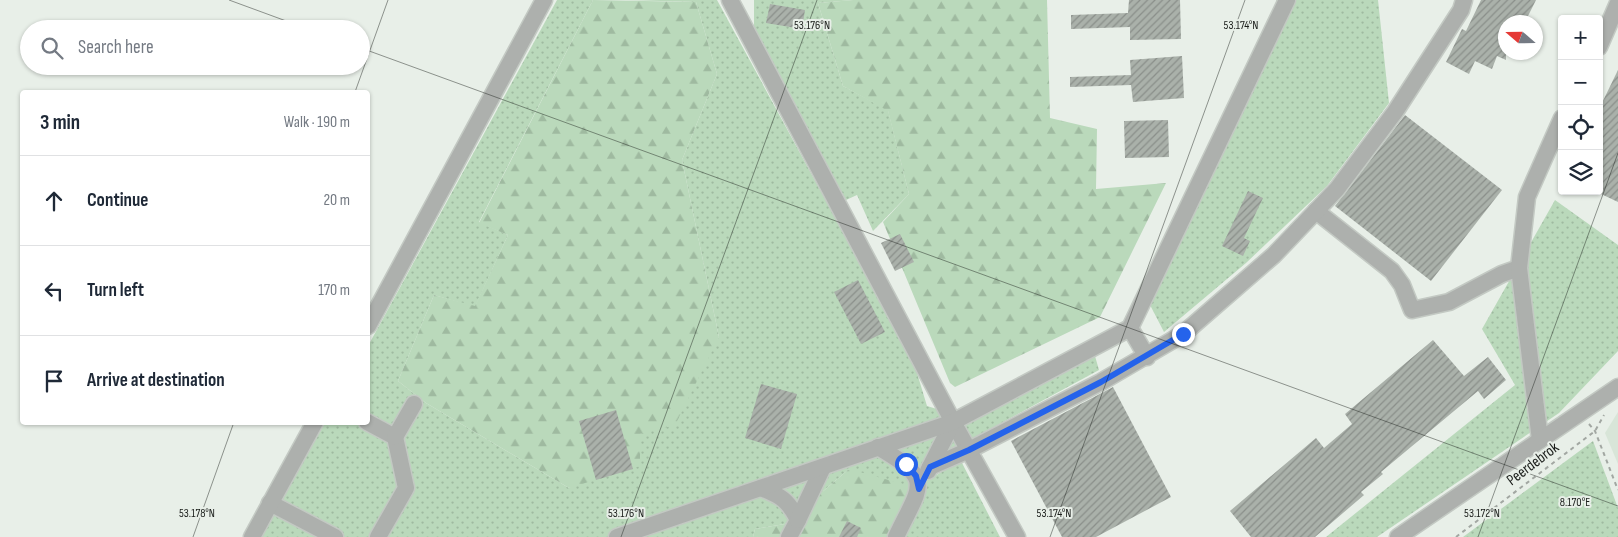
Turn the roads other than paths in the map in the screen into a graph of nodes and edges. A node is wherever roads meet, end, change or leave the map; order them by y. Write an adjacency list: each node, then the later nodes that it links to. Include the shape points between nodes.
1 (544, 0): 10 (lane)
2 (730, 0): 15 (lane)
3 (1286, 0): 11 (lane)
4 (1464, 0): 8 (lane, via 1395,112 1337,189)
5 (1618, 4): 6 (lane)
6 (1603, 38)
7 (1558, 127): 9 (lane, via 1527,197)
8 (1316, 211): 9 (lane, via 1392,271 1402,285 1412,310 1449,302); 12 (lane, via 1274,255 1183,334)
9 (1519, 268): 19 (lane)
10 (370, 322)
11 (1130, 328): 12 (lane); 15 (lane)
12 (1147, 357): 21 (lane)
13 (1618, 387): 19 (lane)
14 (414, 404): 18 (lane)
15 (953, 422): 20 (lane); 21 (lane); 23 (lane)
16 (370, 424): 18 (lane)
17 (313, 425): 26 (lane)
18 (395, 437): 30 (lane, via 406,488)
19 (1540, 440): 35 (lane)
20 (878, 447): 22 (lane); 25 (lane, via 906,464 916,476)
21 (969, 450): 23 (lane); 34 (lane)
22 (823, 467): 24 (lane); 27 (lane)
23 (930, 467): 25 (lane)
24 (761, 488): 27 (lane, via 779,495 790,504); 31 (lane)
25 (919, 489): 33 (lane)
26 (270, 503): 28 (lane); 29 (lane)
27 (798, 520): 32 (lane)
28 (252, 537)
29 (335, 537)
30 (378, 537)
31 (617, 537)
32 (789, 537)
33 (896, 537)
34 (1017, 537)
35 (1398, 537)

